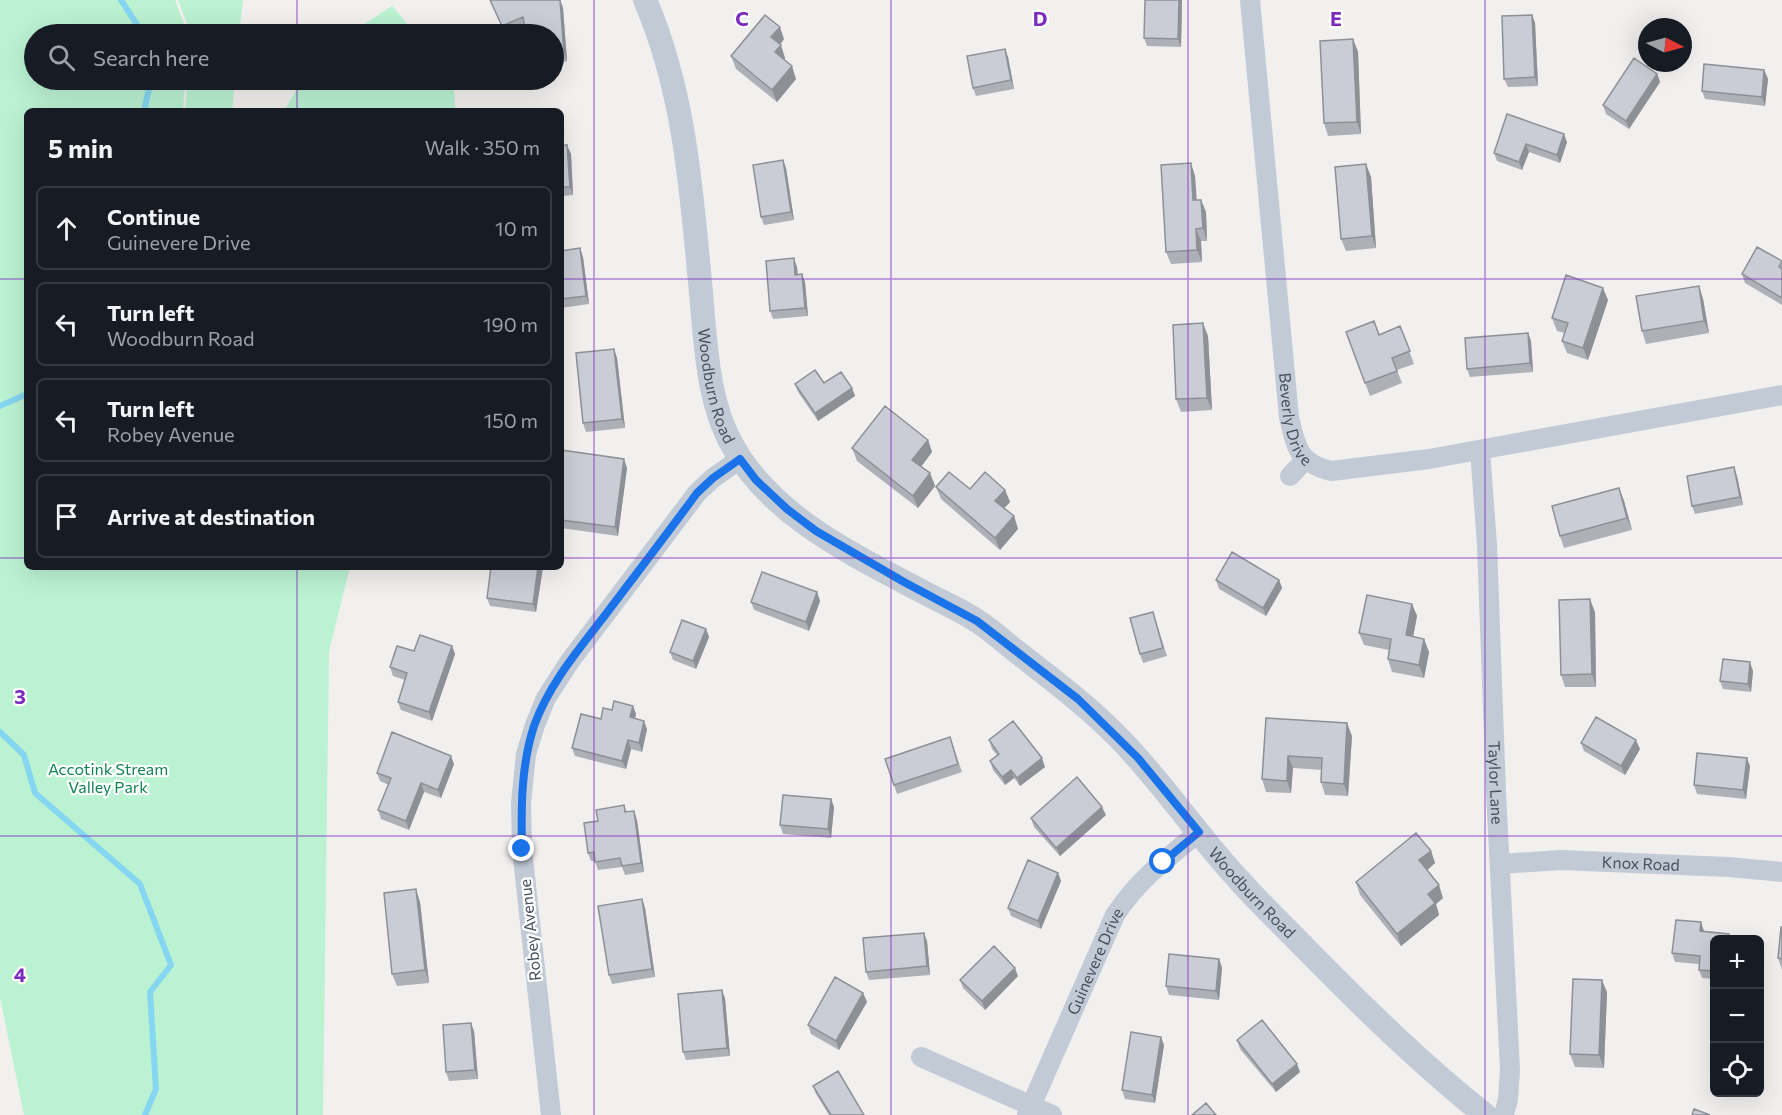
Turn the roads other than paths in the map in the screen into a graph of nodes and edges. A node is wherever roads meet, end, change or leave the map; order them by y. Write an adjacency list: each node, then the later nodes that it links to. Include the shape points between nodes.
1 (645, 0): 5 (street, Woodburn Road, via 666,53 683,129 716,402)
2 (1250, 0): 6 (street, Beverly Drive, via 1286,395 1296,445)
3 (1782, 395): 4 (street, Beverly Drive)
4 (1480, 450): 6 (street, Beverly Drive, via 1331,471); 9 (street, Taylor Lane, via 1488,545)
5 (740, 459): 8 (street, Woodburn Road, via 771,495 816,531 977,621 1078,699 1138,758); 13 (street, Robey Avenue, via 697,493 570,661 546,698 535,725 525,764 522,849)
6 (1305, 460): 7 (street)
7 (1290, 476)
8 (1199, 832): 12 (street, Guinevere Drive, via 1130,892 1115,915); 15 (street, Woodburn Road, via 1239,880 1364,1008)
9 (1500, 864): 10 (street, Knox Road, via 1561,860); 16 (street, Taylor Lane, via 1510,1070)
10 (1782, 872)
11 (921, 1057): 12 (street)
12 (1029, 1110): 14 (street)
13 (551, 1115)
14 (1052, 1115)
15 (1485, 1115)
16 (1504, 1115)

